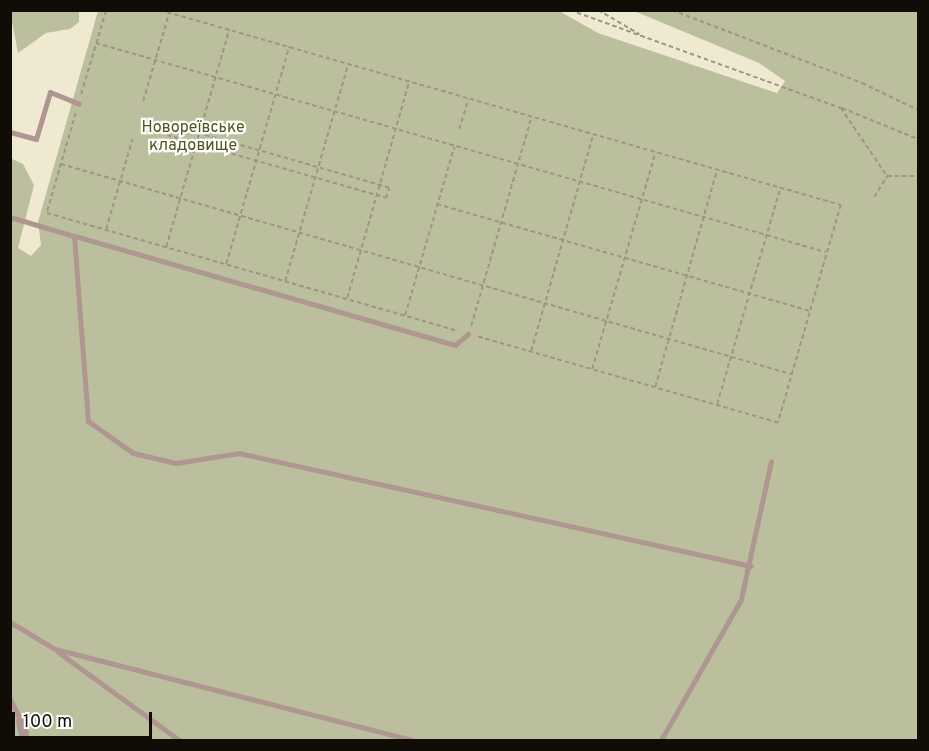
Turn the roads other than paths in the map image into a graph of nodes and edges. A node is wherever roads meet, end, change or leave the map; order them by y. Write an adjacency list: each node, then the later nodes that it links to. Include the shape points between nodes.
1 (79, 104): 2 (lane, via 50,92 36,139)
2 (10, 132)
3 (10, 217): 4 (lane)
4 (74, 236): 5 (lane, via 455,345); 7 (lane, via 88,421 133,453 176,464 239,453)
5 (468, 334)
6 (771, 461): 7 (lane)
7 (751, 566): 15 (lane, via 741,599)
8 (10, 622): 9 (lane)
9 (54, 649): 13 (lane); 14 (lane)
10 (10, 699): 11 (lane)
11 (21, 722): 12 (street)
12 (24, 741)
13 (179, 741)
14 (411, 741)
15 (661, 741)

